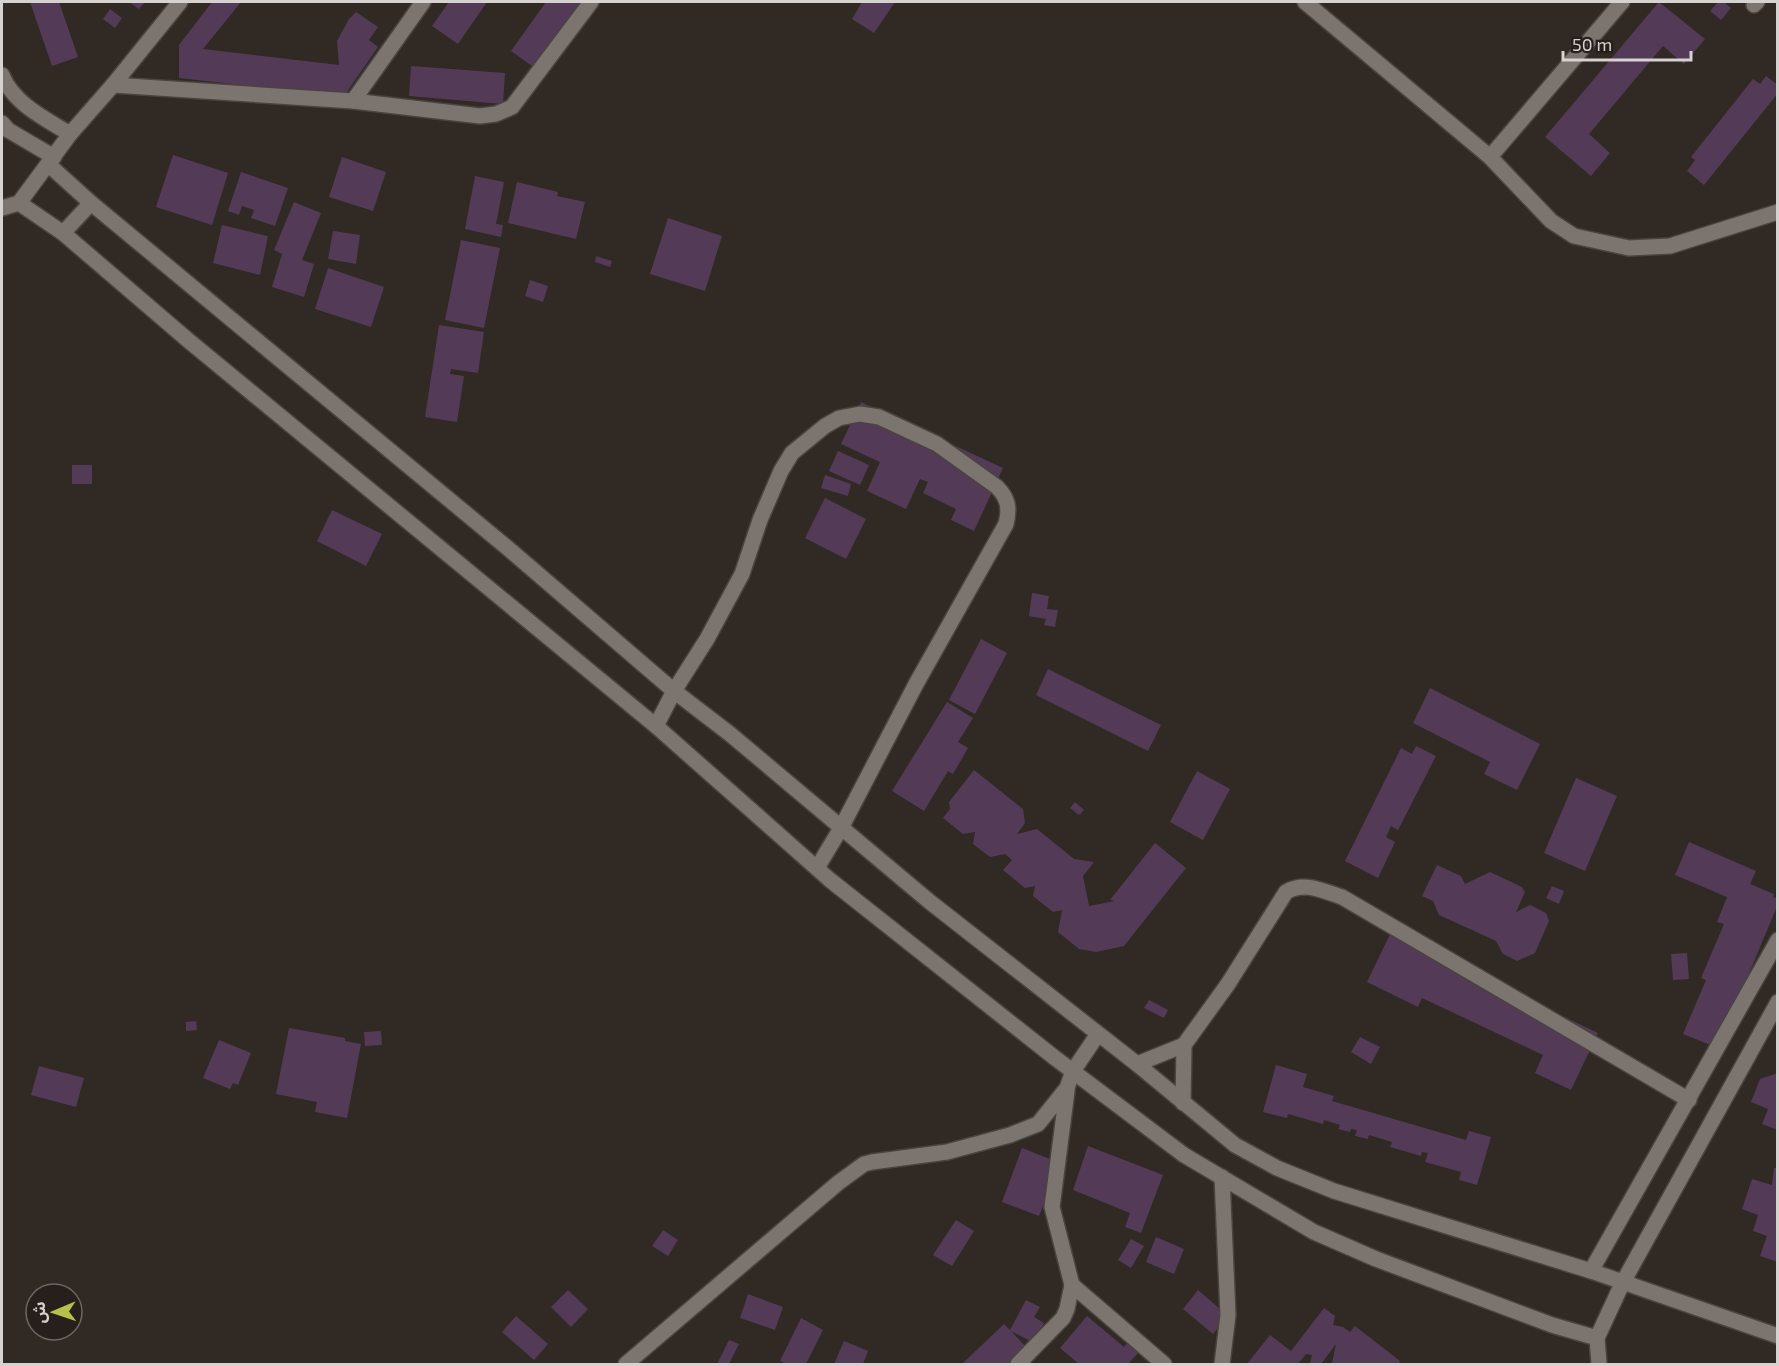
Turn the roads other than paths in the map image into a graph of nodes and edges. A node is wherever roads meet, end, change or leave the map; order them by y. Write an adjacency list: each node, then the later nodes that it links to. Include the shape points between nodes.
1 (180, 2): 7 (street)
2 (423, 2): 8 (street)
3 (591, 2): 8 (street, via 525,92 512,107 496,114 480,116)
4 (1305, 2): 11 (street)
5 (1622, 2): 11 (street)
6 (2, 75): 10 (street, via 14,96)
7 (114, 85): 8 (street); 10 (street)
8 (352, 101)
9 (2, 123): 12 (street)
10 (70, 134): 12 (street)
11 (1490, 157): 16 (street, via 1551,221 1574,236 1629,248 1670,246)
12 (52, 161): 13 (street); 14 (street)
13 (19, 203): 15 (street); 17 (street)
14 (90, 203): 17 (street); 18 (street, via 510,550)
15 (2, 208)
16 (1778, 212)
17 (63, 233): 19 (street)
18 (674, 691): 19 (street); 20 (street); 20 (street, via 742,574 781,471 792,453 825,426 839,418 860,414 879,417 937,444 997,486 1008,503 1006,524)
19 (656, 726): 21 (street)
20 (841, 828): 21 (street); 24 (street)
21 (817, 868): 27 (street)
22 (1778, 940): 29 (street)
23 (1778, 1002): 33 (street)
24 (1098, 1034): 26 (street); 27 (street)
25 (1184, 1045): 26 (street); 29 (street, via 1286,892 1305,886 1342,897); 30 (street)
26 (1137, 1064): 30 (street)
27 (1072, 1071): 28 (street); 31 (street, via 1184,1155)
28 (1067, 1088): 34 (street, via 1052,1206); 37 (street, via 1038,1124 1010,1135 947,1152 864,1164)
29 (1689, 1100): 32 (street)
30 (1183, 1103): 32 (street, via 1236,1145 1278,1168 1334,1191)
31 (1222, 1177): 36 (street, via 1314,1232 1376,1259); 40 (street, via 1228,1315)
32 (1591, 1271): 33 (street)
33 (1622, 1284): 35 (street); 36 (street)
34 (1072, 1286): 38 (street, via 1063,1318); 39 (street)
35 (1778, 1336)
36 (1597, 1338): 41 (street)
37 (626, 1365)
38 (1018, 1365)
39 (1164, 1365)
40 (1222, 1365)
41 (1599, 1365)

